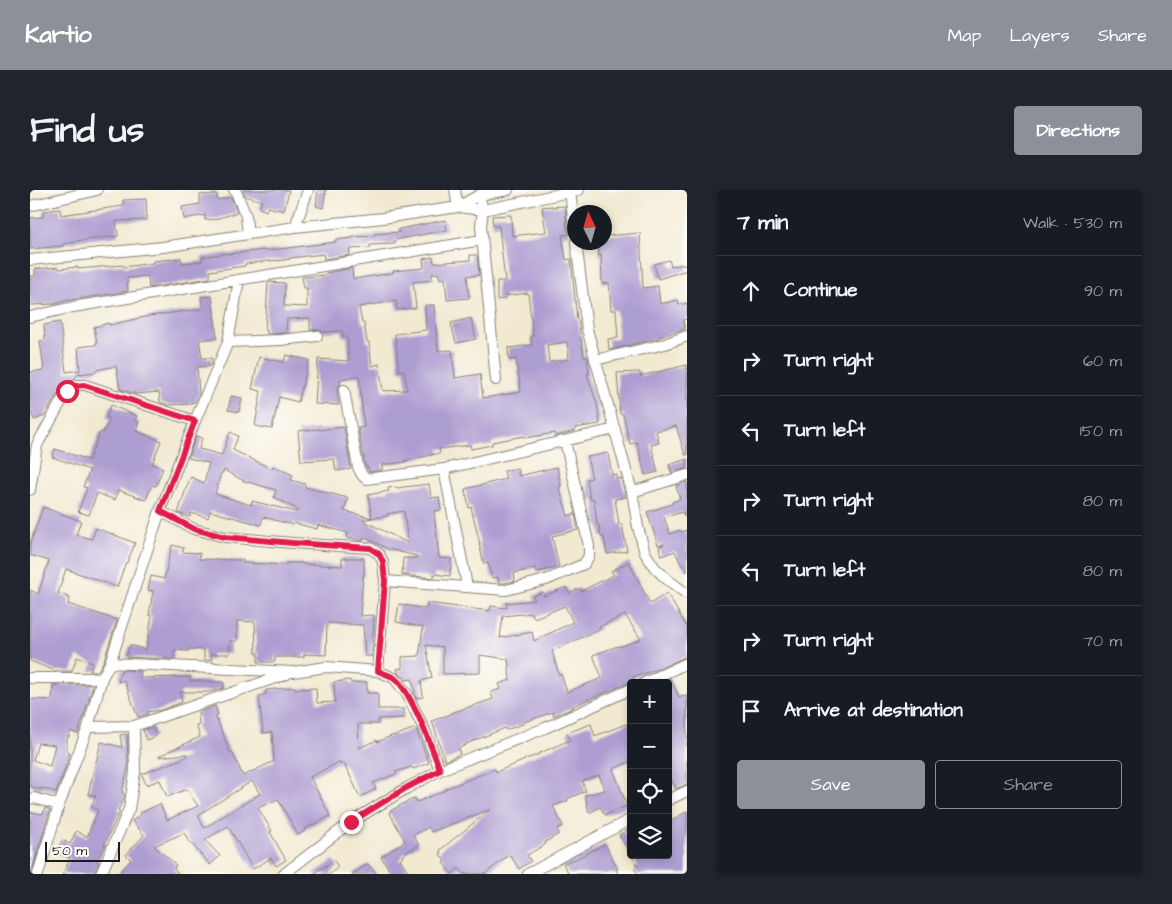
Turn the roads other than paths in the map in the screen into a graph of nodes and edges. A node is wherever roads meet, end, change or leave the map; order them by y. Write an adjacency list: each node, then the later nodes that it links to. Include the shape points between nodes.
1 (97, 190): 9 (street)
2 (234, 190): 13 (street, via 246,216)
3 (308, 190): 12 (street)
4 (455, 190): 10 (street)
5 (508, 190): 7 (street)
6 (573, 191): 8 (street); 11 (street)
7 (479, 195): 10 (street); 11 (street)
8 (573, 205)
9 (30, 206)
10 (458, 207): 11 (street); 12 (street)
11 (482, 210): 14 (street)
12 (295, 227): 13 (street)
13 (248, 234): 16 (street, via 163,247)
14 (482, 240): 17 (street); 23 (street)
15 (577, 250): 22 (street, via 587,328)
16 (30, 260)
17 (239, 280): 18 (street); 21 (street)
18 (30, 317)
19 (318, 336): 21 (street)
20 (687, 336): 22 (street)
21 (228, 342): 25 (street)
22 (595, 360): 26 (street)
23 (496, 380)
24 (344, 390): 29 (street, via 358,467 366,479)
25 (195, 421): 28 (street, via 84,385 76,386 67,391); 33 (street)
26 (615, 430): 27 (street); 32 (street)
27 (565, 441): 29 (street); 35 (street, via 590,546 584,564 546,580 506,590)
28 (34, 447): 31 (street)
29 (444, 469): 35 (street)
30 (687, 475): 32 (street)
31 (30, 490)
32 (632, 492): 36 (street, via 645,553 655,568)
33 (160, 511): 34 (street, via 194,529 225,537 370,548 379,554 383,562); 37 (street)
34 (385, 581): 35 (street); 39 (street)
35 (467, 586)
36 (687, 594)
37 (110, 663): 40 (street); 42 (street)
38 (687, 663): 43 (street)
39 (378, 671): 40 (street, via 326,667); 47 (street, via 394,678 407,694)
40 (293, 672): 45 (street)
41 (30, 678): 42 (street)
42 (102, 678): 46 (street)
43 (653, 679)
44 (627, 691): 47 (street)
45 (134, 726): 46 (street); 54 (street, via 135,772 129,809)
46 (88, 727): 51 (street)
47 (440, 770): 55 (street, via 351,822)
48 (687, 791): 49 (street)
49 (672, 798)
50 (30, 799): 51 (street)
51 (59, 805): 53 (street)
52 (627, 821): 56 (street)
53 (38, 874)
54 (101, 874)
55 (284, 874)
56 (528, 874)

